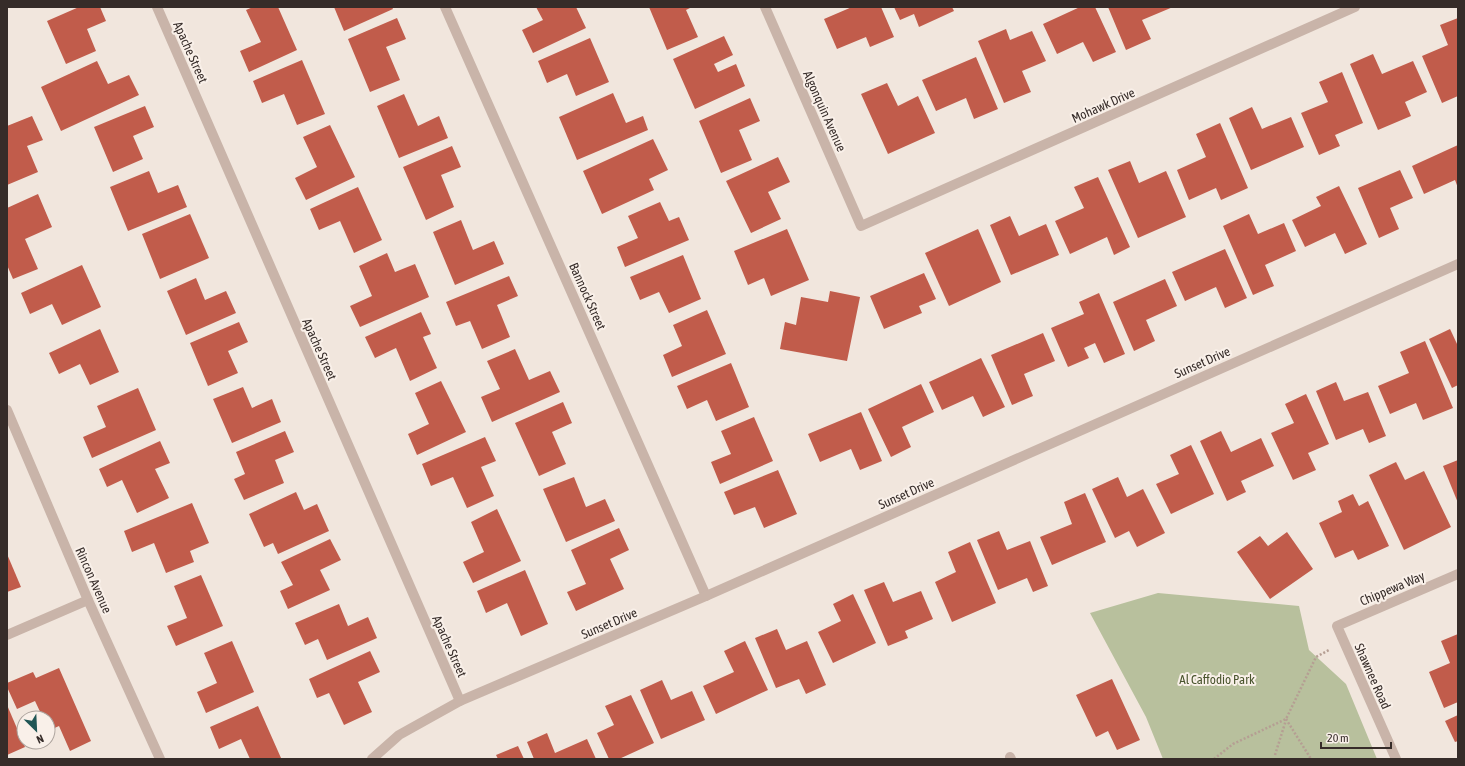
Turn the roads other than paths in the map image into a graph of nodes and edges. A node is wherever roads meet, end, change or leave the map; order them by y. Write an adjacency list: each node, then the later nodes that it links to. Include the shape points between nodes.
1 (157, 7): 13 (street, Apache Street)
2 (445, 7): 9 (street, Bannock Street)
3 (765, 7): 5 (street, Algonquin Avenue)
4 (1355, 7): 5 (street, Mohawk Drive)
5 (861, 226)
6 (1458, 264): 9 (street, Sunset Drive)
7 (7, 410): 10 (street, Rincon Avenue)
8 (1458, 574): 11 (street, Chippewa Way)
9 (706, 596): 13 (street, Sunset Drive)
10 (88, 600): 12 (street); 14 (street, Rincon Avenue)
11 (1337, 626): 16 (street, Shawnee Road)
12 (7, 635)
13 (460, 701): 15 (street, Sunset Drive, via 399,735)
14 (160, 759)
15 (372, 759)
16 (1396, 759)

